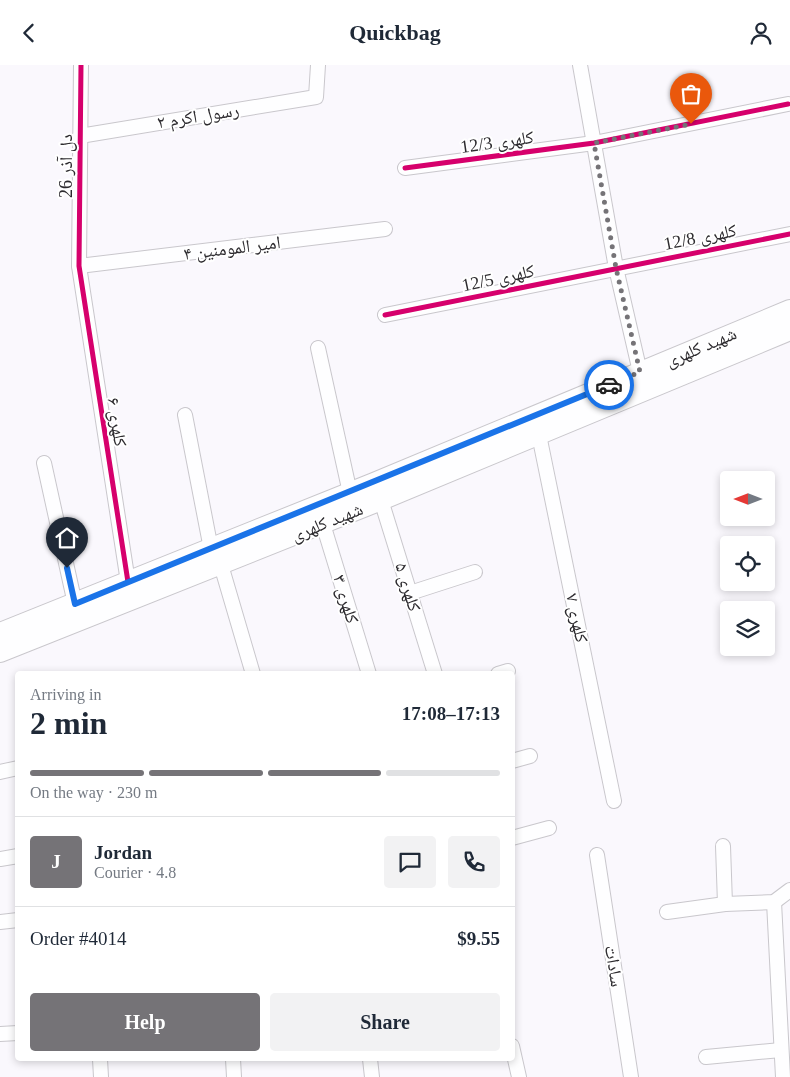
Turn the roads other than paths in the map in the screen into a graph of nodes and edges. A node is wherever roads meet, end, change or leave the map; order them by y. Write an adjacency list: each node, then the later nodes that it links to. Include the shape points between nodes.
1 (81, 65): 5 (street, دل آذر 26)
2 (318, 65): 5 (street, رسول اکرم ۲, via 316,97)
3 (580, 65): 6 (street)
4 (788, 104): 6 (street, کلهری 12/3)
5 (80, 136): 10 (street, دل آذر 26)
6 (594, 143): 7 (street, کلهری 12/3); 11 (street)
7 (405, 168)
8 (385, 229): 10 (street, امیر المومنین ۴)
9 (790, 234): 11 (street, کلهری 12/8)
10 (79, 266): 25 (street, کلهری ۶)
11 (616, 268): 13 (street, کلهری 12/5); 16 (street)
12 (790, 310): 16 (main road, شهید کلهری)
13 (385, 315)
14 (790, 330): 18 (main road, شهید کلهری)
15 (318, 348): 20 (street)
16 (640, 372): 20 (main road, شهید کلهری)
17 (185, 415): 23 (street)
18 (539, 435): 21 (main road, شهید کلهری); 37 (street, کلهری ۷)
19 (44, 463): 27 (street)
20 (350, 493): 23 (main road, شهید کلهری)
21 (381, 500): 22 (main road, شهید کلهری); 26 (street, کلهری ۵)
22 (323, 524): 23 (main road, شهید کلهری); 31 (street, کلهری ۳)
23 (216, 557): 25 (main road, شهید کلهری); 29 (main road, شهید کلهری); 30 (street)
24 (475, 572): 26 (street)
25 (128, 582): 27 (main road, شهید کلهری)
26 (410, 593): 32 (street, کلهری ۵)
27 (75, 604): 28 (main road, شهید کلهری)
28 (0, 633)
29 (0, 652)
30 (252, 671)
31 (368, 671)
32 (434, 671)
33 (530, 755): 34 (street)
34 (515, 760)
35 (15, 769): 36 (street)
36 (0, 772)
37 (614, 801)
38 (549, 828): 39 (street)
39 (515, 837)
40 (723, 846): 46 (street)
41 (597, 855): 62 (street, سادات)
42 (15, 856): 43 (street)
43 (0, 859)
44 (790, 889): 45 (street)
45 (774, 902): 46 (street); 52 (street)
46 (725, 904): 47 (street)
47 (668, 912)
48 (15, 920): 49 (street)
49 (0, 922)
50 (15, 1033): 51 (street)
51 (0, 1035)
52 (781, 1050): 53 (street); 63 (street)
53 (706, 1057)
54 (515, 1059): 61 (street)
55 (100, 1061): 58 (street)
56 (233, 1061): 59 (street)
57 (370, 1061): 60 (street)
58 (101, 1077)
59 (234, 1077)
60 (372, 1077)
61 (519, 1077)
62 (631, 1077)
63 (783, 1077)

